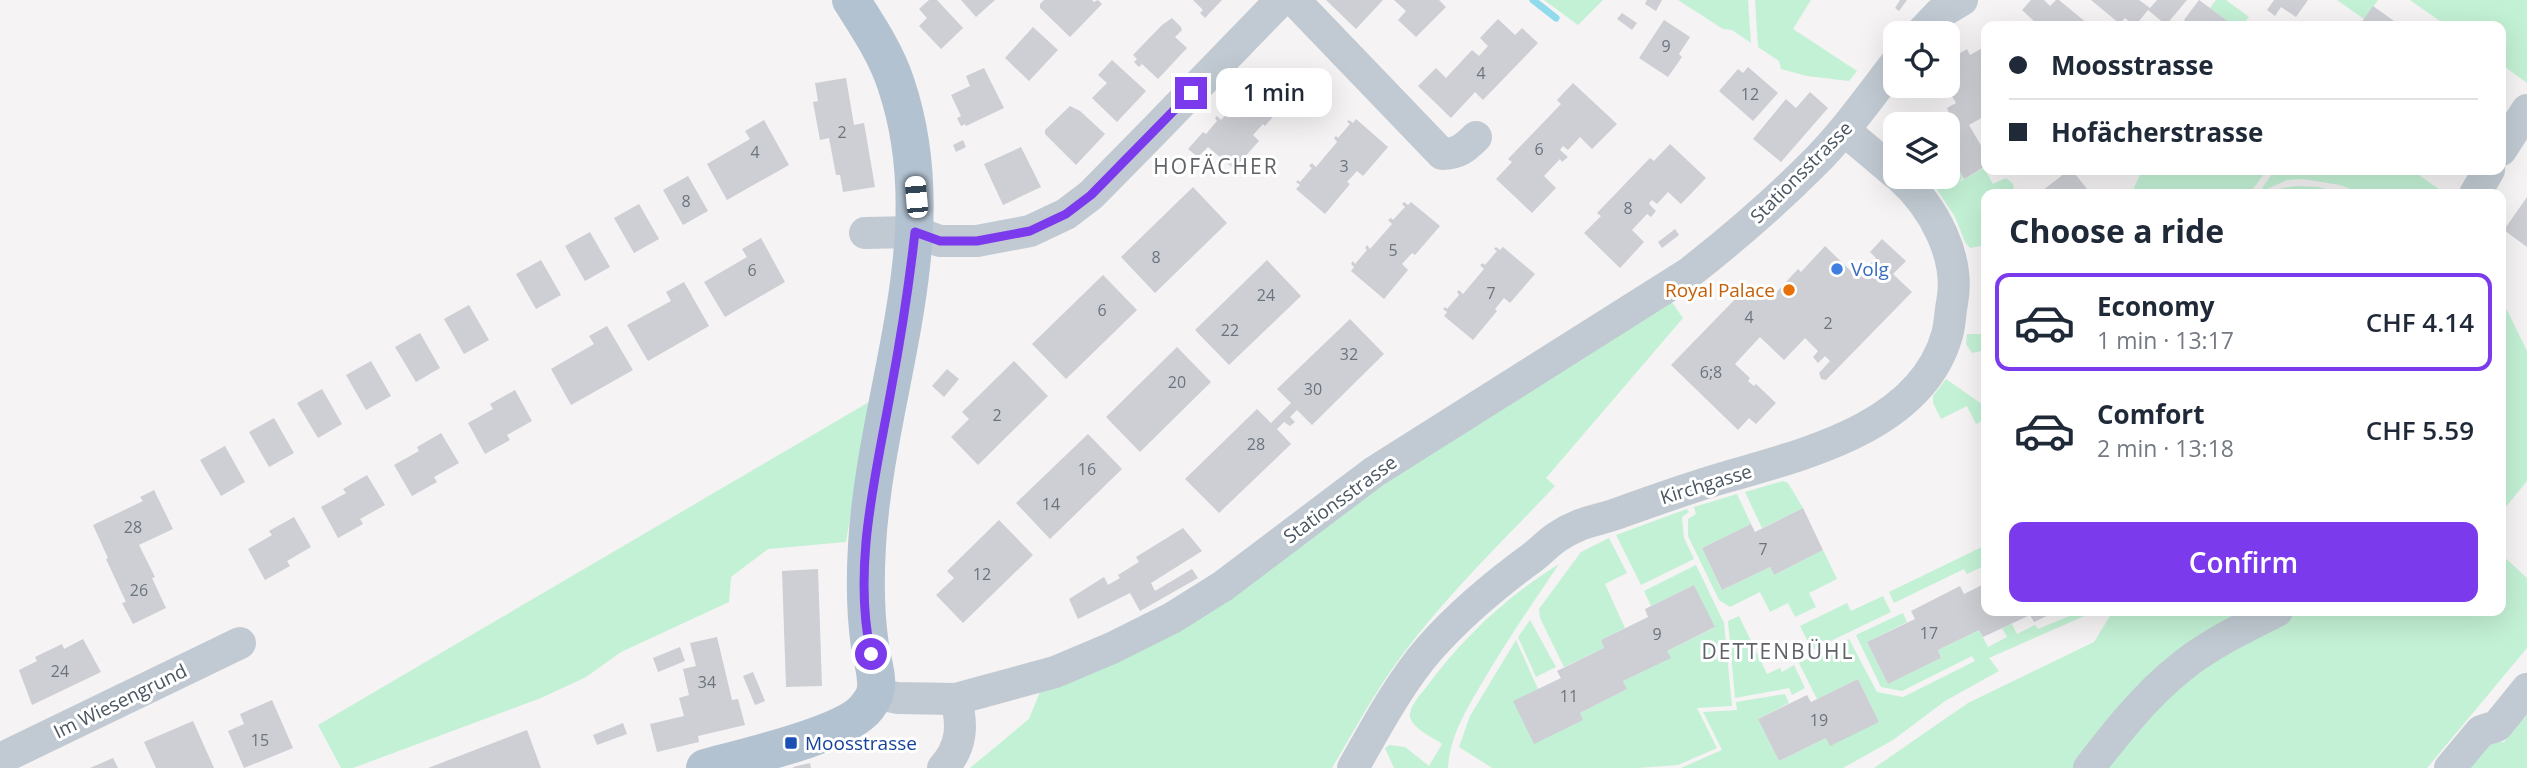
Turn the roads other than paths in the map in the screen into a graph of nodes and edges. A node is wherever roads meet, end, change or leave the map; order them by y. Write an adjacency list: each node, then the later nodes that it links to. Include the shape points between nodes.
1 (851, 0): 13 (main road, via 896,82 913,152)
2 (1280, 0): 13 (street, via 1091,195 1066,214 1030,231 977,241 940,241)
3 (1294, 0): 9 (street, via 1442,154 1454,154)
4 (1962, 0): 5 (street)
5 (1932, 21)
6 (1883, 80): 8 (street, Stationsstrasse)
7 (2527, 110): 10 (street)
8 (1844, 130): 11 (street); 19 (street, Stationsstrasse, via 1768,207 1689,273 1374,472 1223,586 1172,618 1066,668)
9 (1476, 137)
10 (2506, 142)
11 (1883, 163)
12 (1912, 189): 23 (street, Kirchgasse, via 1934,218 1948,251 1953,296 1947,335 1917,386 1864,428 1836,442 1592,519 1556,538 1474,605 1429,649 1382,716)
13 (915, 232): 14 (street); 18 (main road, via 906,312 871,500 865,591)
14 (865, 233)
15 (2267, 616): 24 (street, via 2217,642 2179,669 2150,695)
16 (240, 643): 20 (street, Im Wiesengrund)
17 (2527, 689): 25 (street, via 2497,726 2481,731)
18 (875, 692): 19 (street, Stationsstrasse, via 897,698); 21 (main road, via 867,708 842,726)
19 (956, 699): 22 (street, via 960,739)
20 (0, 759)
21 (705, 768)
22 (943, 768)
23 (1353, 768)
24 (2088, 768)
25 (2450, 768)

